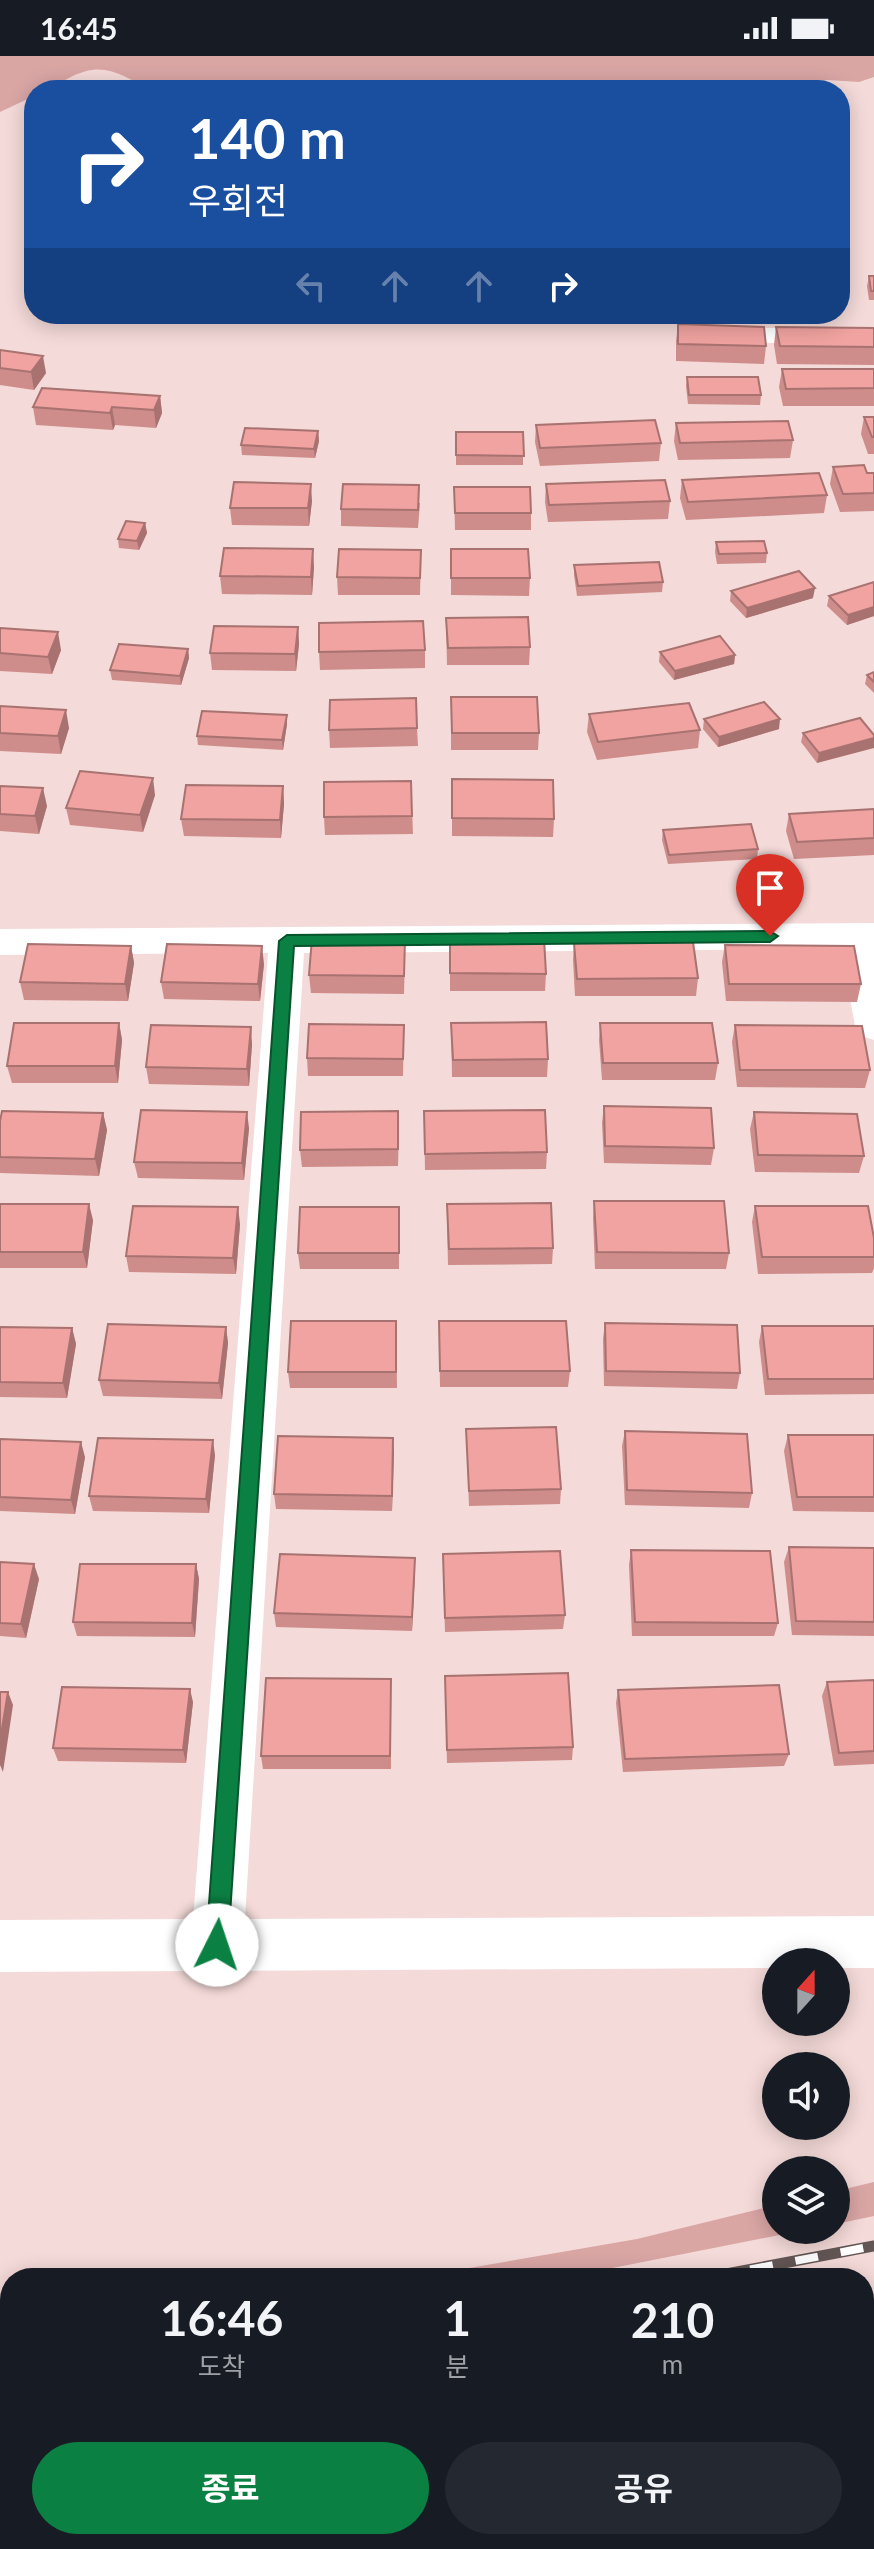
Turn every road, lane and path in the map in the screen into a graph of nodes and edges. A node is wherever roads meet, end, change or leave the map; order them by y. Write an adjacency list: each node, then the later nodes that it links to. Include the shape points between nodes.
1 (720, 336): 2 (street)
2 (874, 336)
3 (865, 936): 4 (street); 6 (street)
4 (287, 941): 5 (street); 8 (street)
5 (0, 942)
6 (874, 1026)
7 (874, 1942): 8 (street)
8 (217, 1945): 9 (street)
9 (0, 1946)

